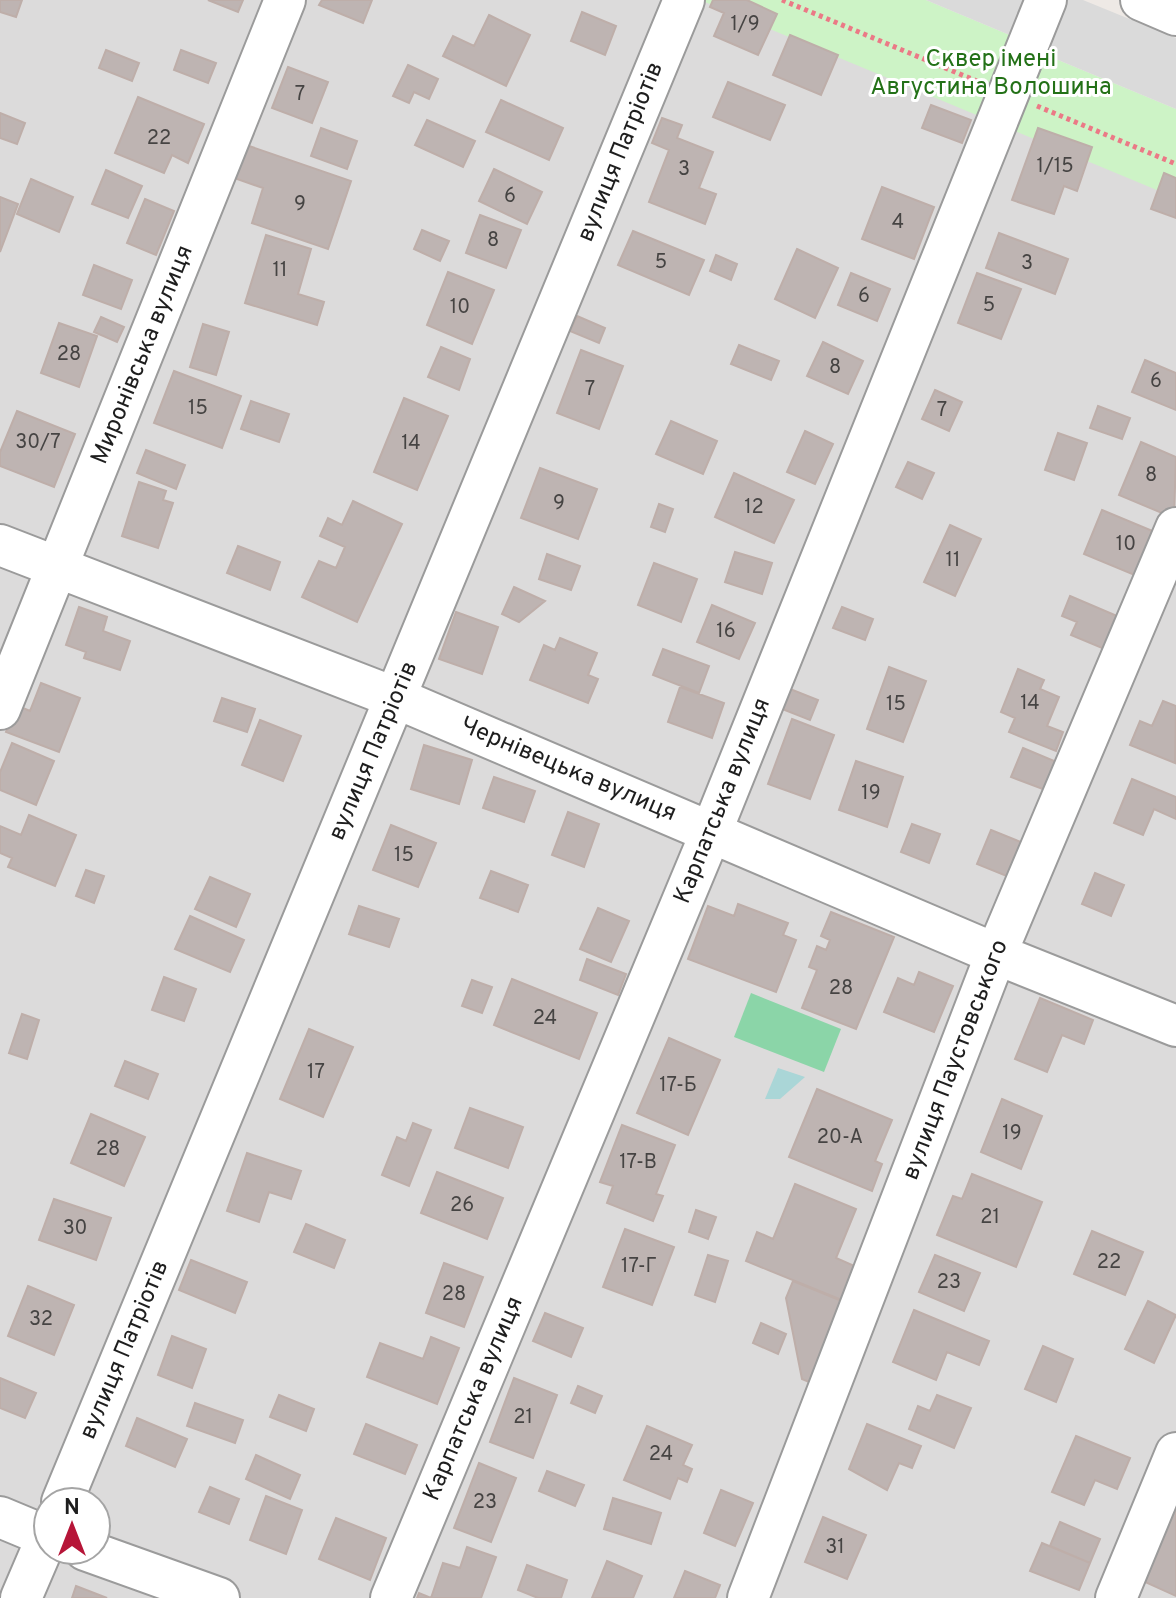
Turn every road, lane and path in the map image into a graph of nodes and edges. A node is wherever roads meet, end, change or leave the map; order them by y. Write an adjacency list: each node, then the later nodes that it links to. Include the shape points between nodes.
1 (285, 0): 8 (street, Миронівська вулиця)
2 (684, 0): 9 (street, вулиця Патріотів)
3 (1046, 0): 11 (street, Карпатська вулиця)
4 (1141, 0): 5 (street)
5 (1176, 15)
6 (1176, 528): 12 (street, вулиця Паустовського)
7 (0, 545): 8 (street, Чернівецька вулиця)
8 (57, 568): 9 (street, Чернівецька вулиця); 10 (street, Миронівська вулиця)
9 (396, 698): 11 (street, Чернівецька вулиця); 15 (street, вулиця Патріотів)
10 (0, 709)
11 (712, 830): 12 (street, Чернівецька вулиця); 22 (street, Карпатська вулиця)
12 (996, 954): 13 (street, Чернівецька вулиця); 23 (street, вулиця Паустовського)
13 (1176, 1026)
14 (1176, 1453): 24 (street)
15 (69, 1486)
16 (0, 1517): 17 (street)
17 (32, 1530)
18 (112, 1560): 21 (street)
19 (35, 1566): 20 (street)
20 (21, 1598)
21 (219, 1598)
22 (391, 1598)
23 (748, 1598)
24 (1116, 1598)

